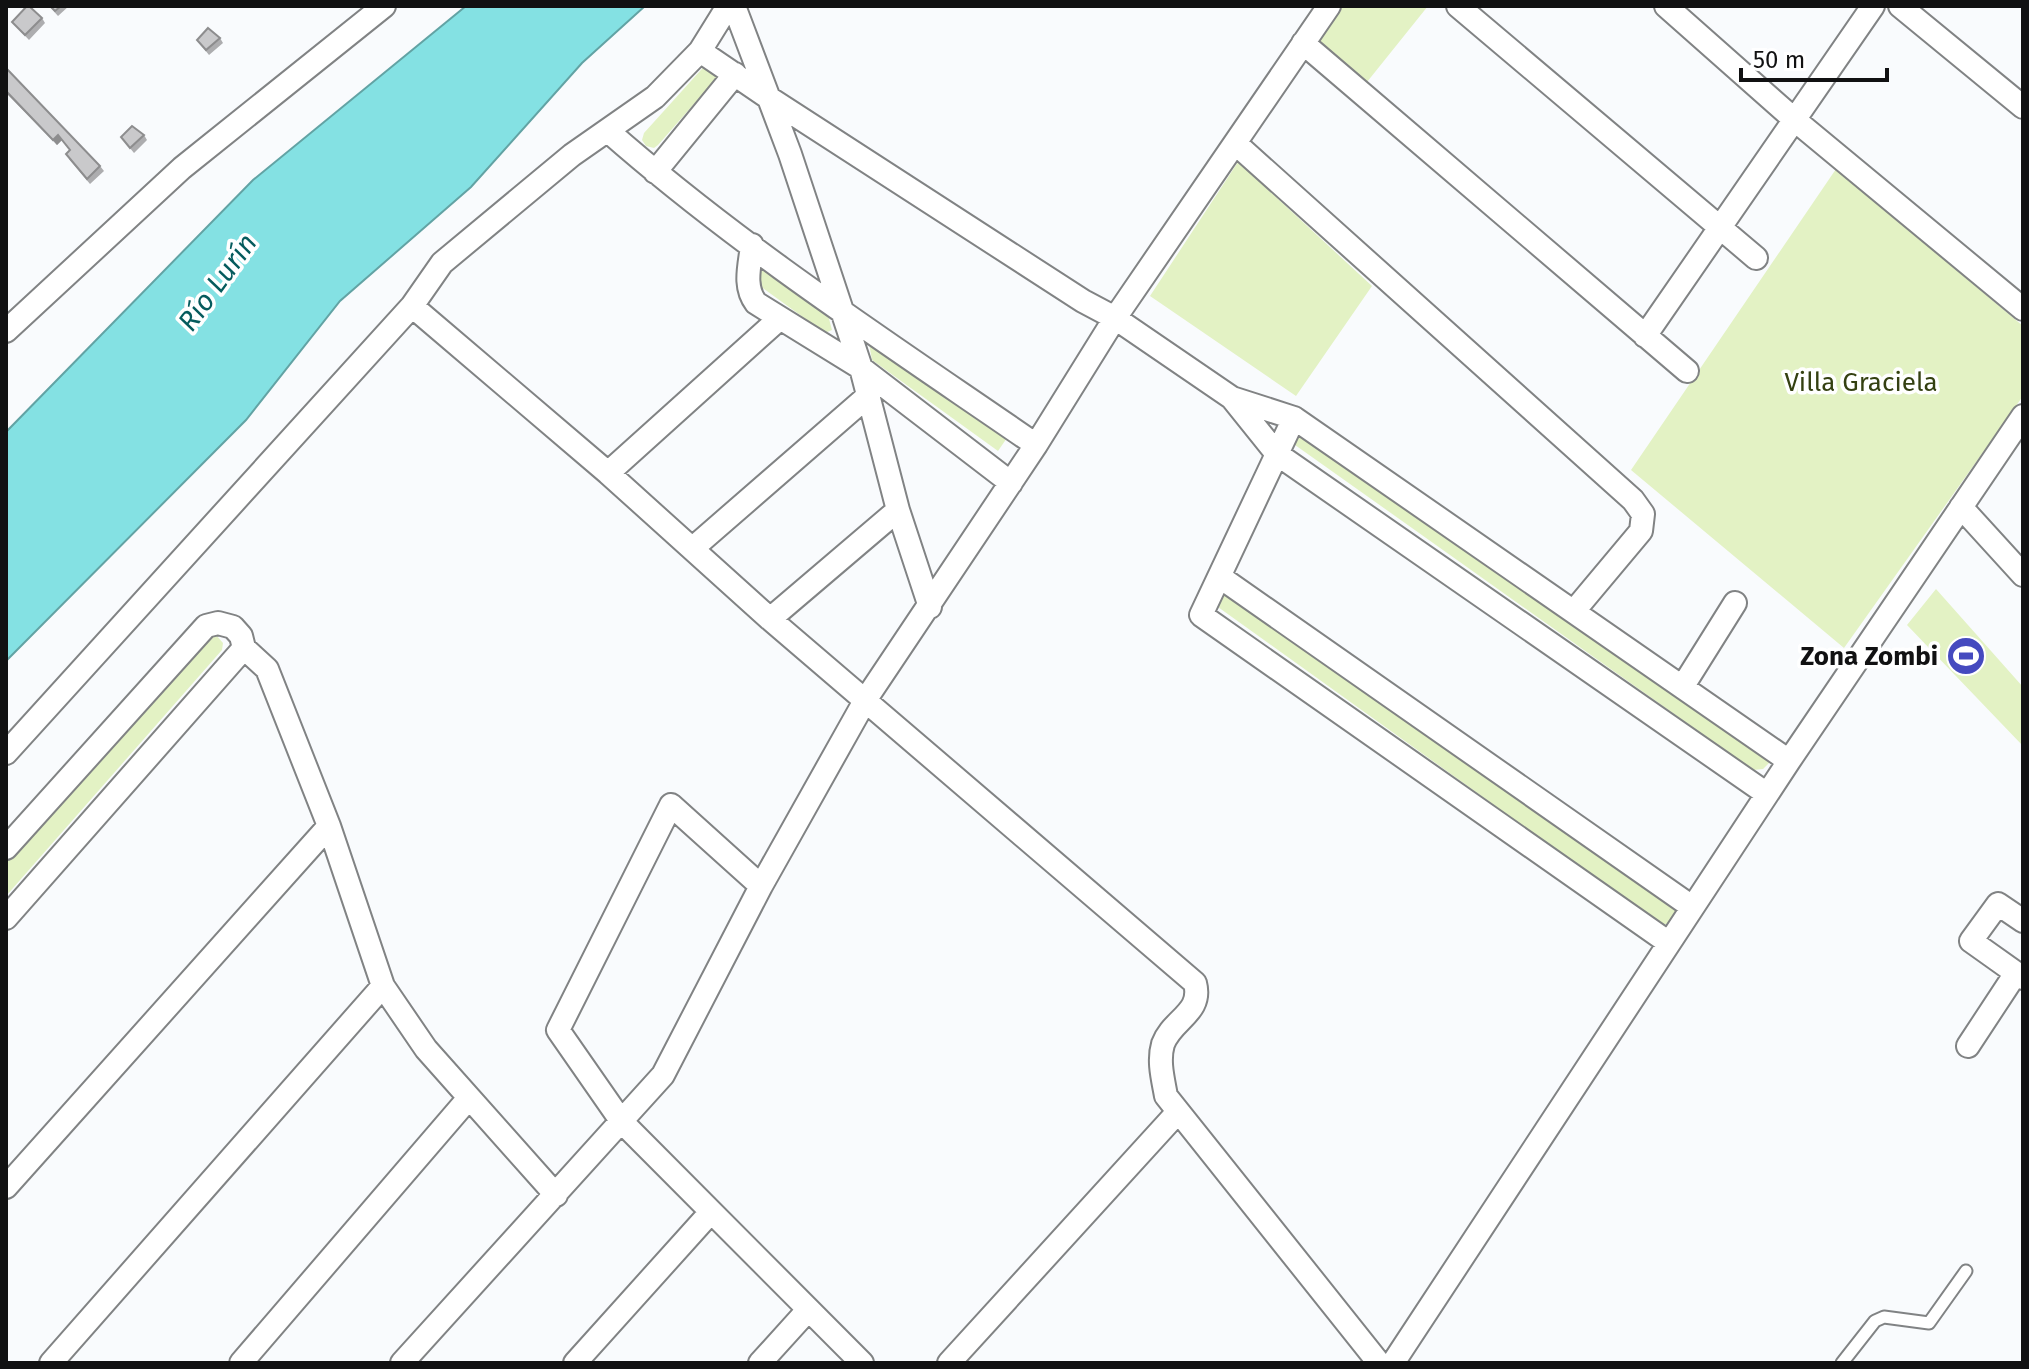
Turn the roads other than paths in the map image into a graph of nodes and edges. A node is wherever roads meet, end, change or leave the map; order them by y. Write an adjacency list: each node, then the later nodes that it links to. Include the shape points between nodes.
1 (384, 6): 26 (street, via 182,168)
2 (728, 6): 10 (street)
3 (734, 6): 12 (street)
4 (1329, 6): 9 (street)
5 (1458, 6): 18 (street)
6 (1666, 6): 14 (street)
7 (1873, 6): 14 (street)
8 (1900, 6): 13 (street)
9 (1303, 43): 16 (street); 27 (street)
10 (700, 51): 11 (street); 15 (street, via 655,97)
11 (735, 74): 12 (street); 17 (street)
12 (769, 98): 22 (street); 24 (street)
13 (2023, 107)
14 (1796, 121): 18 (street); 23 (street)
15 (608, 131): 17 (street); 21 (street, via 442,263)
16 (1235, 143): 24 (street); 45 (street, via 1633,500 1643,514 1641,531)
17 (655, 172): 19 (street)
18 (1721, 228): 20 (street); 27 (street)
19 (752, 245): 22 (street); 25 (street, via 749,294)
20 (1756, 258)
21 (412, 306): 36 (street); 50 (street)
22 (840, 309): 28 (street); 34 (street)
23 (2023, 309)
24 (1115, 318): 31 (street); 34 (street)
25 (779, 319): 28 (street); 36 (street)
26 (6, 331)
27 (1645, 336): 29 (street)
28 (861, 368): 30 (street); 37 (street)
29 (1687, 371)
30 (869, 395): 39 (street); 40 (street)
31 (1232, 398): 33 (street); 35 (street)
32 (2023, 416): 38 (street)
33 (1294, 418): 35 (street); 45 (street)
34 (1036, 445): 37 (street)
35 (1277, 454): 42 (street); 52 (street)
36 (608, 473): 40 (street)
37 (1011, 483): 44 (street)
38 (1961, 507): 41 (street); 51 (street)
39 (898, 510): 44 (street); 46 (street)
40 (693, 548): 46 (street)
41 (2023, 575)
42 (1220, 577): 56 (street); 59 (street, via 1201,615)
43 (1735, 603): 48 (street)
44 (930, 607): 49 (street)
45 (1574, 611): 48 (street)
46 (770, 619): 49 (street)
47 (244, 648): 53 (street, via 267,669); 54 (street, via 233,627 206,626); 57 (street)
48 (1683, 686): 51 (street)
49 (866, 699): 55 (street); 64 (street, via 1195,983 1196,1004 1164,1041 1161,1058 1166,1096)
50 (6, 753)
51 (1789, 761): 52 (street)
52 (1767, 794): 56 (street)
53 (329, 826): 61 (street); 66 (street)
54 (6, 848)
55 (761, 886): 65 (street, via 663,1075); 65 (street, via 671,805 558,1030)
56 (1692, 907): 59 (street)
57 (6, 918)
58 (2023, 921): 60 (street, via 1998,904 1971,941)
59 (1669, 943): 79 (street)
60 (2020, 975): 62 (street)
61 (383, 986): 63 (street); 71 (street)
62 (1968, 1046)
63 (468, 1099): 67 (street); 72 (street)
64 (1177, 1113): 77 (street); 78 (street)
65 (622, 1122): 67 (street); 68 (street)
66 (6, 1187)
67 (556, 1195): 73 (street)
68 (710, 1213): 70 (street); 74 (street)
69 (1966, 1271): 80 (lane, via 1929,1323 1884,1317 1875,1321)
70 (808, 1310): 75 (street); 76 (street)
71 (51, 1363)
72 (241, 1363)
73 (402, 1363)
74 (575, 1363)
75 (760, 1363)
76 (862, 1363)
77 (949, 1363)
78 (1379, 1363)
79 (1393, 1363)
80 (1842, 1363)

